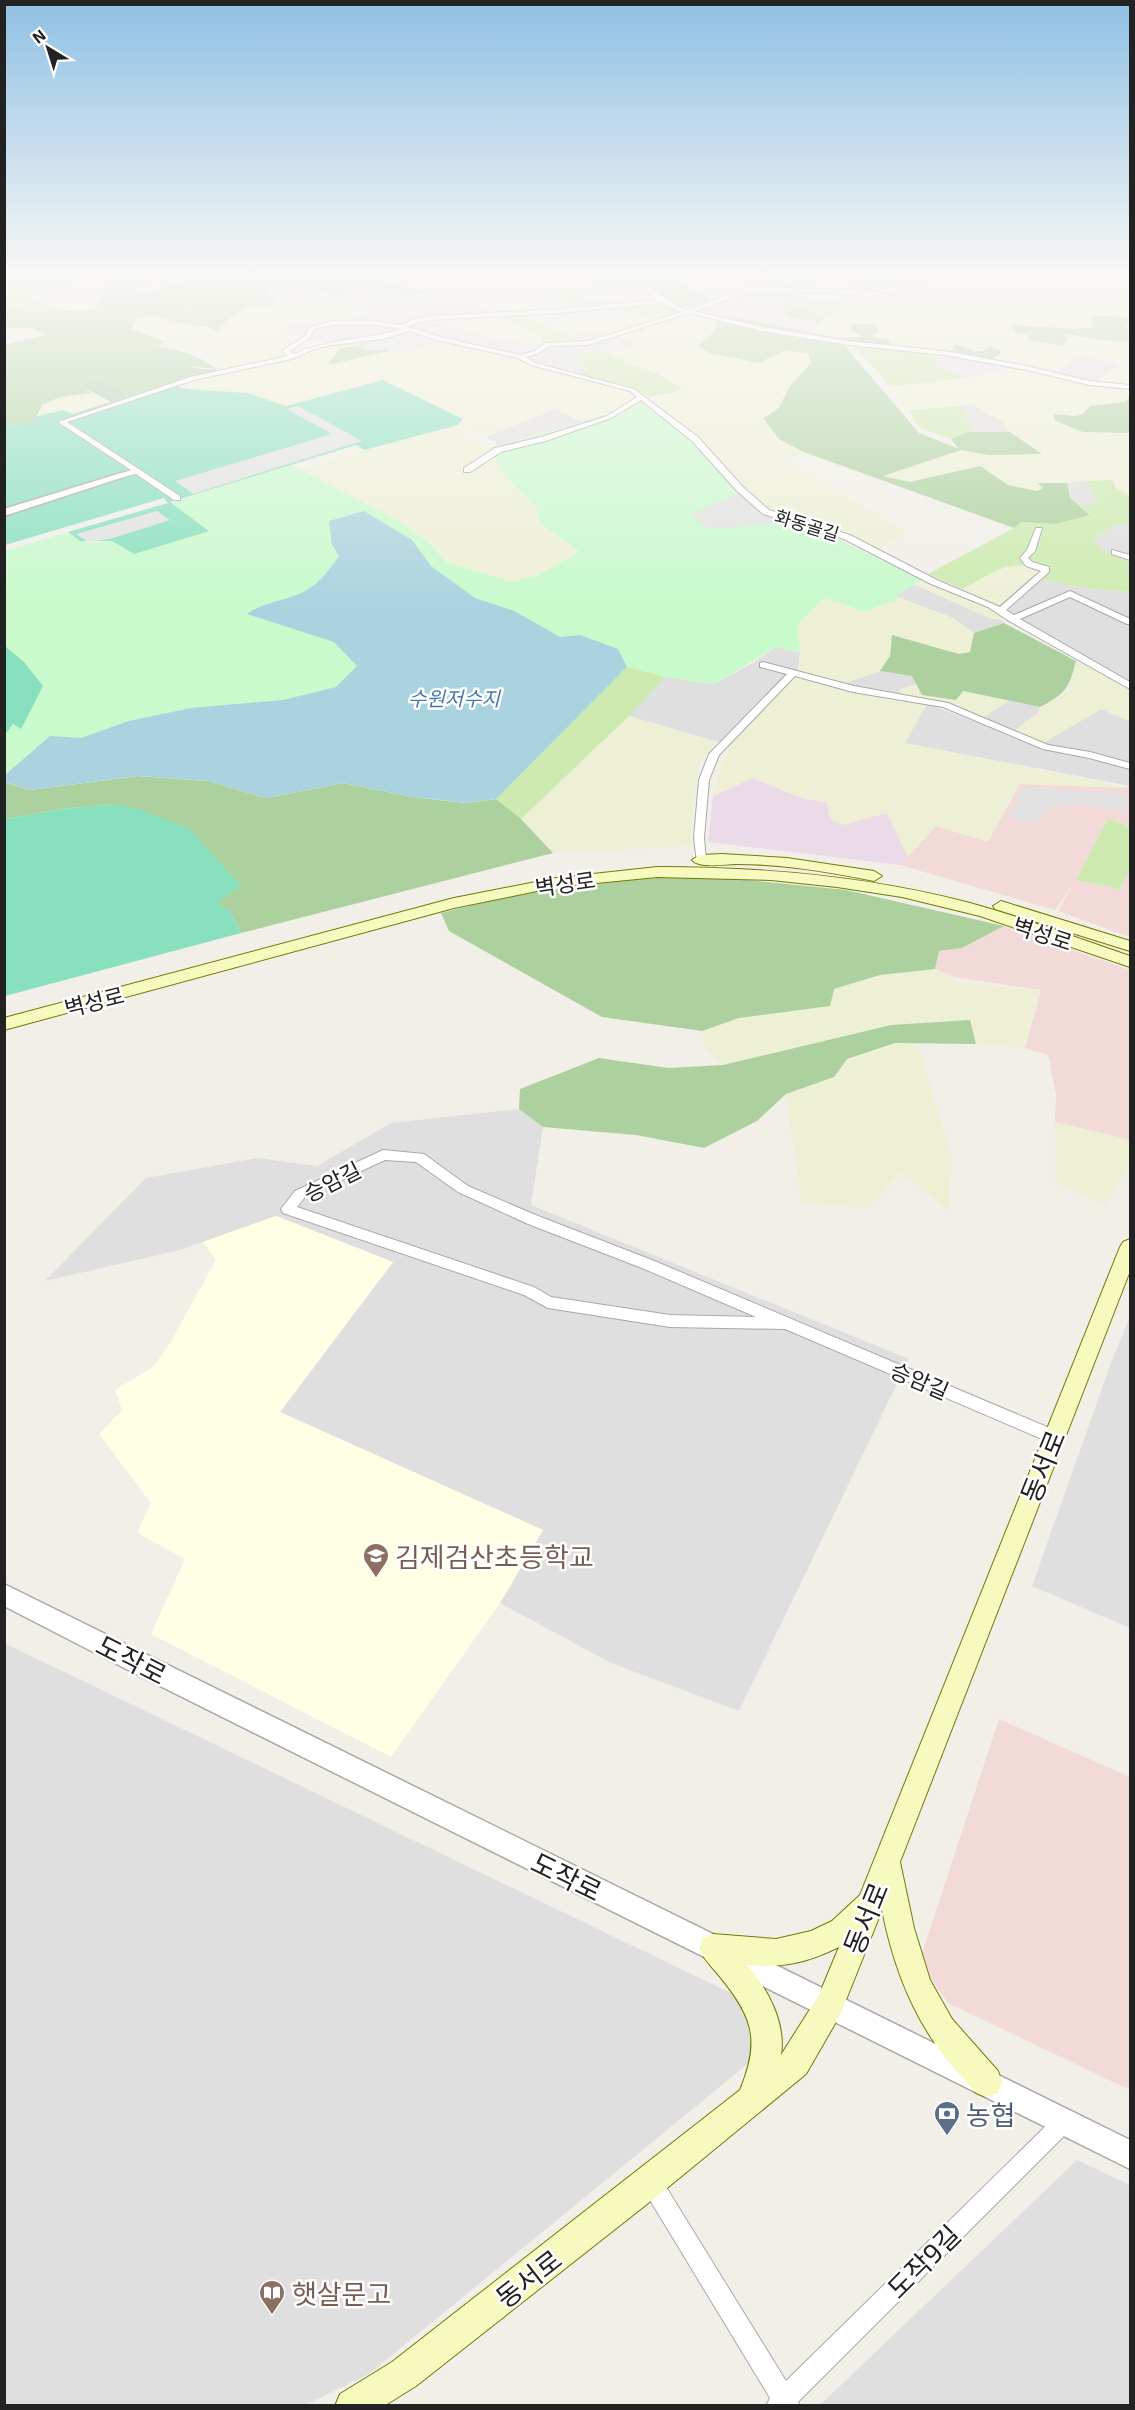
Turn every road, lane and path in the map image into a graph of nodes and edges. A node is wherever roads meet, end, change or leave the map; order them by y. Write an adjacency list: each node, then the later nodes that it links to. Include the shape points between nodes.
1 (172, 384): 7 (street, via 60,420)
2 (611, 384): 5 (street, 화동골길)
3 (1104, 384): 4 (street)
4 (1131, 387)
5 (642, 397): 6 (street, via 609,417 498,450); 14 (street, 화동골길, via 695,439 766,512 847,537)
6 (466, 470)
7 (137, 471): 8 (street); 9 (street)
8 (125, 475): 10 (street)
9 (177, 498)
10 (4, 513)
11 (1039, 530): 14 (street, via 1024,558 1046,569 1045,572)
12 (1115, 552): 13 (street)
13 (1131, 558)
14 (1000, 611): 15 (street, 화동골길)
15 (1012, 618): 16 (street, via 1070,594); 19 (street, 화동골길)
16 (1131, 622)
17 (763, 665): 18 (street)
18 (793, 673): 20 (street, via 889,697 945,705 1046,747); 21 (street, via 714,754 704,780)
19 (1131, 686)
20 (1131, 766)
21 (701, 860): 22 (main road, 벽성로, via 843,870 948,890); 24 (main road, 벽성로, via 634,862 500,885)
22 (1131, 946)
23 (1131, 962): 25 (main road, 벽성로, via 965,907 861,886 705,872 619,876 513,890 382,921)
24 (4, 1011)
25 (4, 1024)
26 (1129, 1255): 28 (main road, 동서로)
27 (787, 1323): 27 (street, 승암길, via 670,1321 548,1302 529,1291 288,1209 300,1194 383,1155 419,1157 463,1189); 28 (street, 승암길)
28 (1054, 1437): 30 (main road, 동서로)
29 (4, 1594): 32 (street, 도작로)
30 (887, 1863): 31 (main road, 동서로); 34 (main road, via 896,1916 917,1987 942,2030)
31 (873, 1899): 32 (main road, via 842,1931 813,1945 776,1953); 33 (main road, 동서로)
32 (713, 1948): 33 (street, 도작로); 35 (main road, via 754,1995 766,2026 769,2050 763,2076)
33 (830, 2005): 34 (street, 도작로); 35 (main road, 동서로, via 795,2063)
34 (987, 2082): 36 (street, 도작로)
35 (749, 2102): 38 (main road, 동서로)
36 (1063, 2123): 37 (street, 도작로); 40 (street, 도작9길)
37 (1131, 2155)
38 (650, 2182): 39 (main road, 동서로); 40 (street, 도작9길)
39 (367, 2402)
40 (783, 2404)

